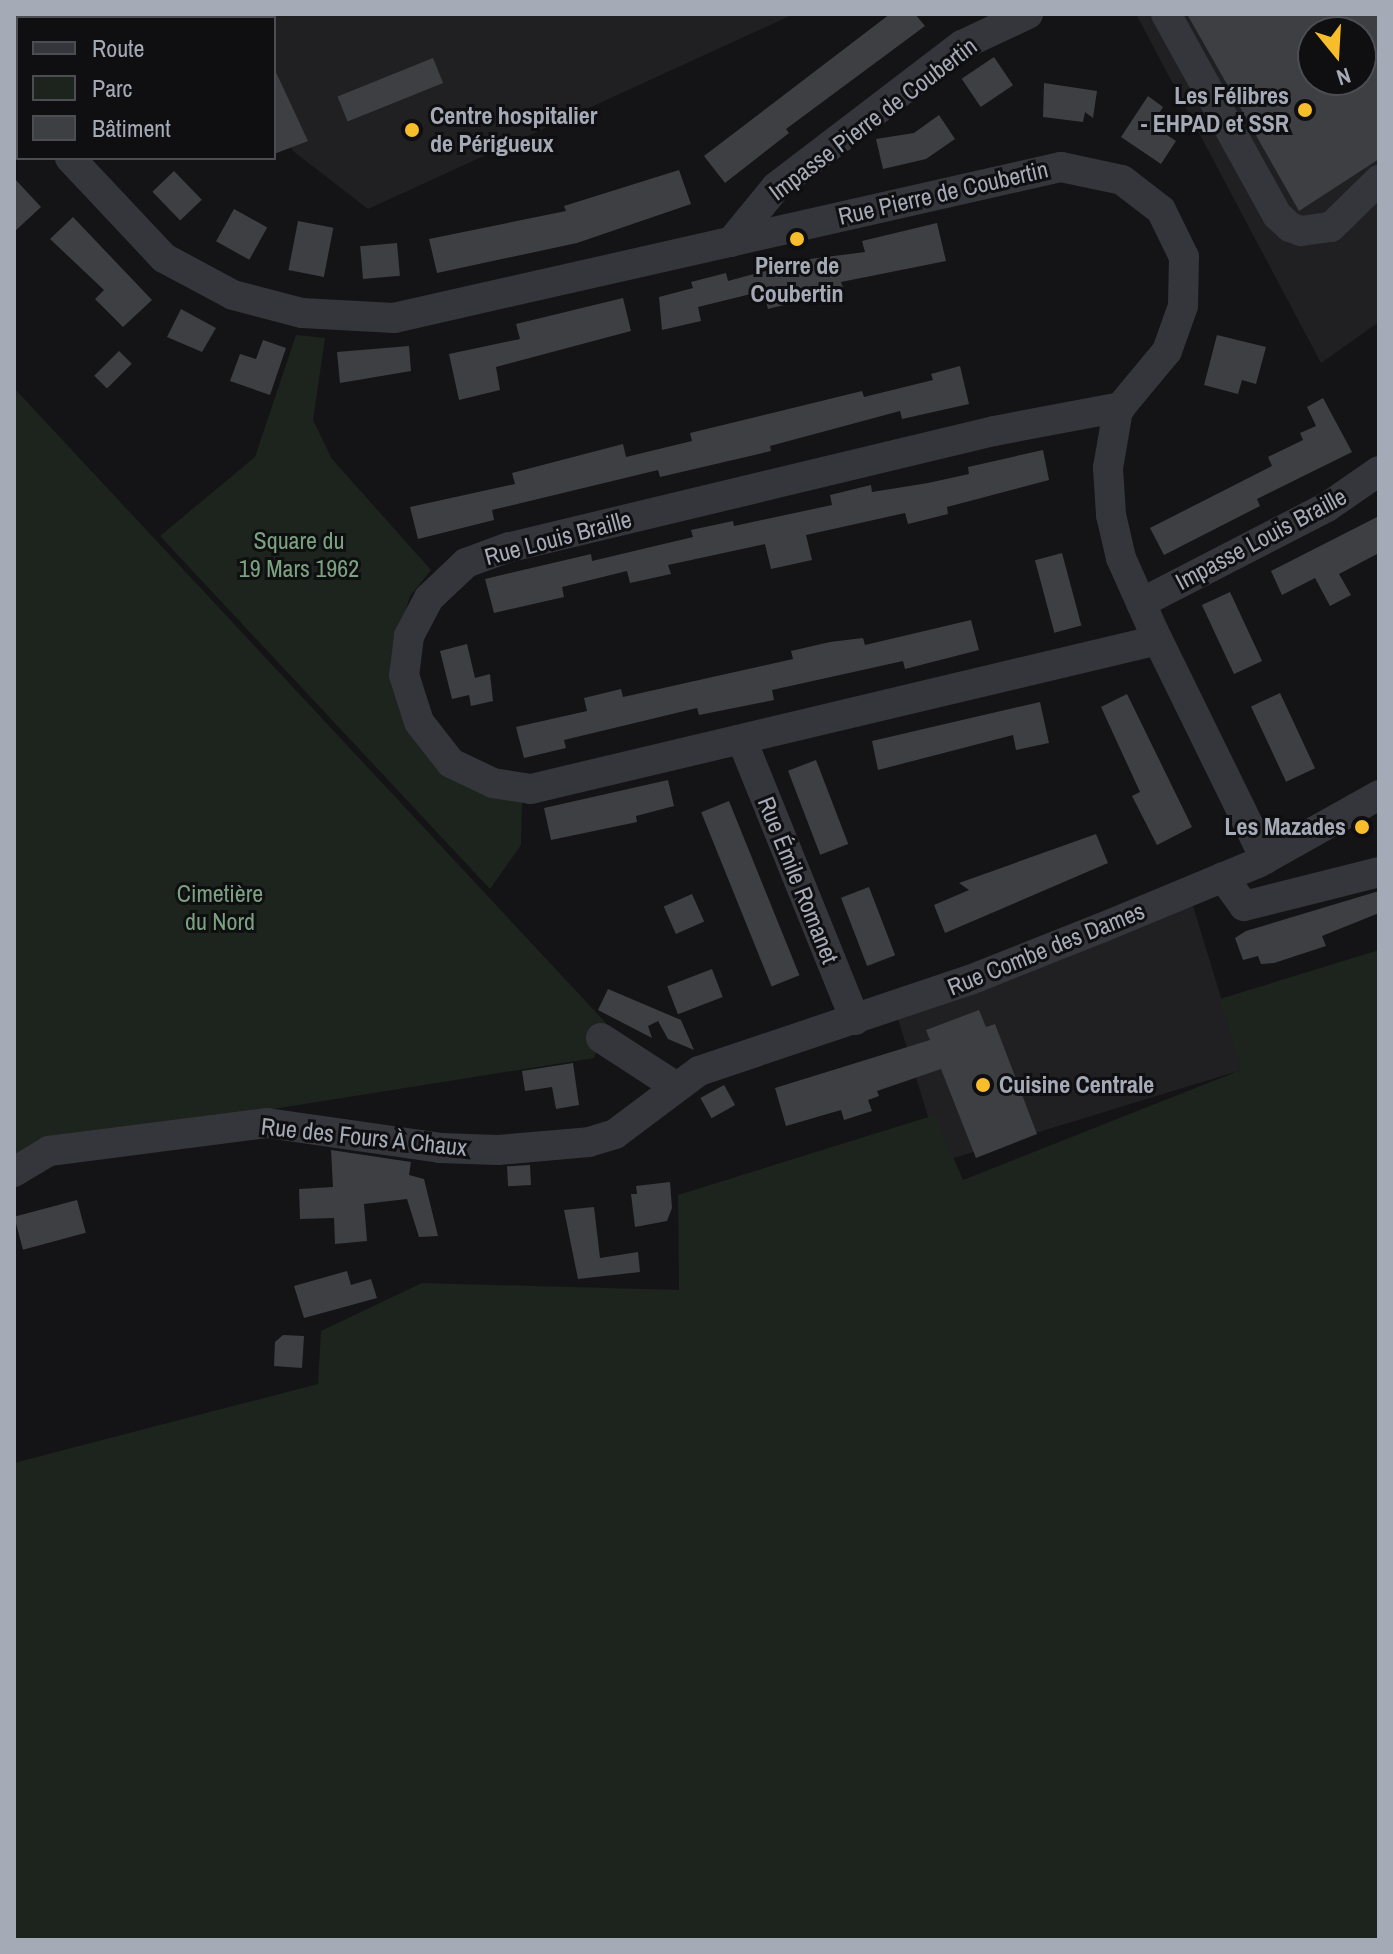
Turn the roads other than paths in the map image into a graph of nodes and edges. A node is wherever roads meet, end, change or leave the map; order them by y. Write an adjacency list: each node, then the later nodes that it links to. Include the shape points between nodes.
1 (1028, 14): 5 (street, Impasse Pierre de Coubertin, via 962,45 776,187)
2 (1166, 14): 4 (street, via 1277,215 1290,227 1331,227)
3 (72, 160): 5 (street, Rue Pierre de Coubertin, via 164,258 233,295 302,313 394,318)
4 (1379, 180)
5 (731, 242): 6 (street, Rue Pierre de Coubertin, via 1061,167 1122,180 1161,210 1184,257 1184,269 1183,306 1167,351)
6 (1121, 407): 8 (street, Rue Pierre de Coubertin, via 1108,468 1111,515 1121,558); 10 (street, Rue Louis Braille, via 994,431 509,547 466,563 429,598 409,636 404,675 419,722 451,763 493,783 531,789)
7 (1379, 471): 8 (street, Impasse Louis Braille, via 1327,507)
8 (1141, 603): 9 (street, Rue Pierre de Coubertin)
9 (1158, 640): 10 (street, Rue Louis Braille); 12 (street, Rue Pierre de Coubertin)
10 (742, 740): 15 (street, Rue Émile Romanet)
11 (1379, 795): 12 (street, Rue Combe des Dames)
12 (1265, 859): 14 (street, Rue Combe des Dames)
13 (1379, 872): 14 (street, via 1244,906)
14 (1223, 877): 15 (street, Rue Combe des Dames, via 990,972)
15 (855, 1020): 17 (street, Rue Combe des Dames)
16 (601, 1038): 17 (street)
17 (687, 1079): 18 (street, Rue des Fours À Chaux, via 615,1134 589,1142 498,1150 440,1148 304,1126 230,1125 49,1151)
18 (14, 1172)

